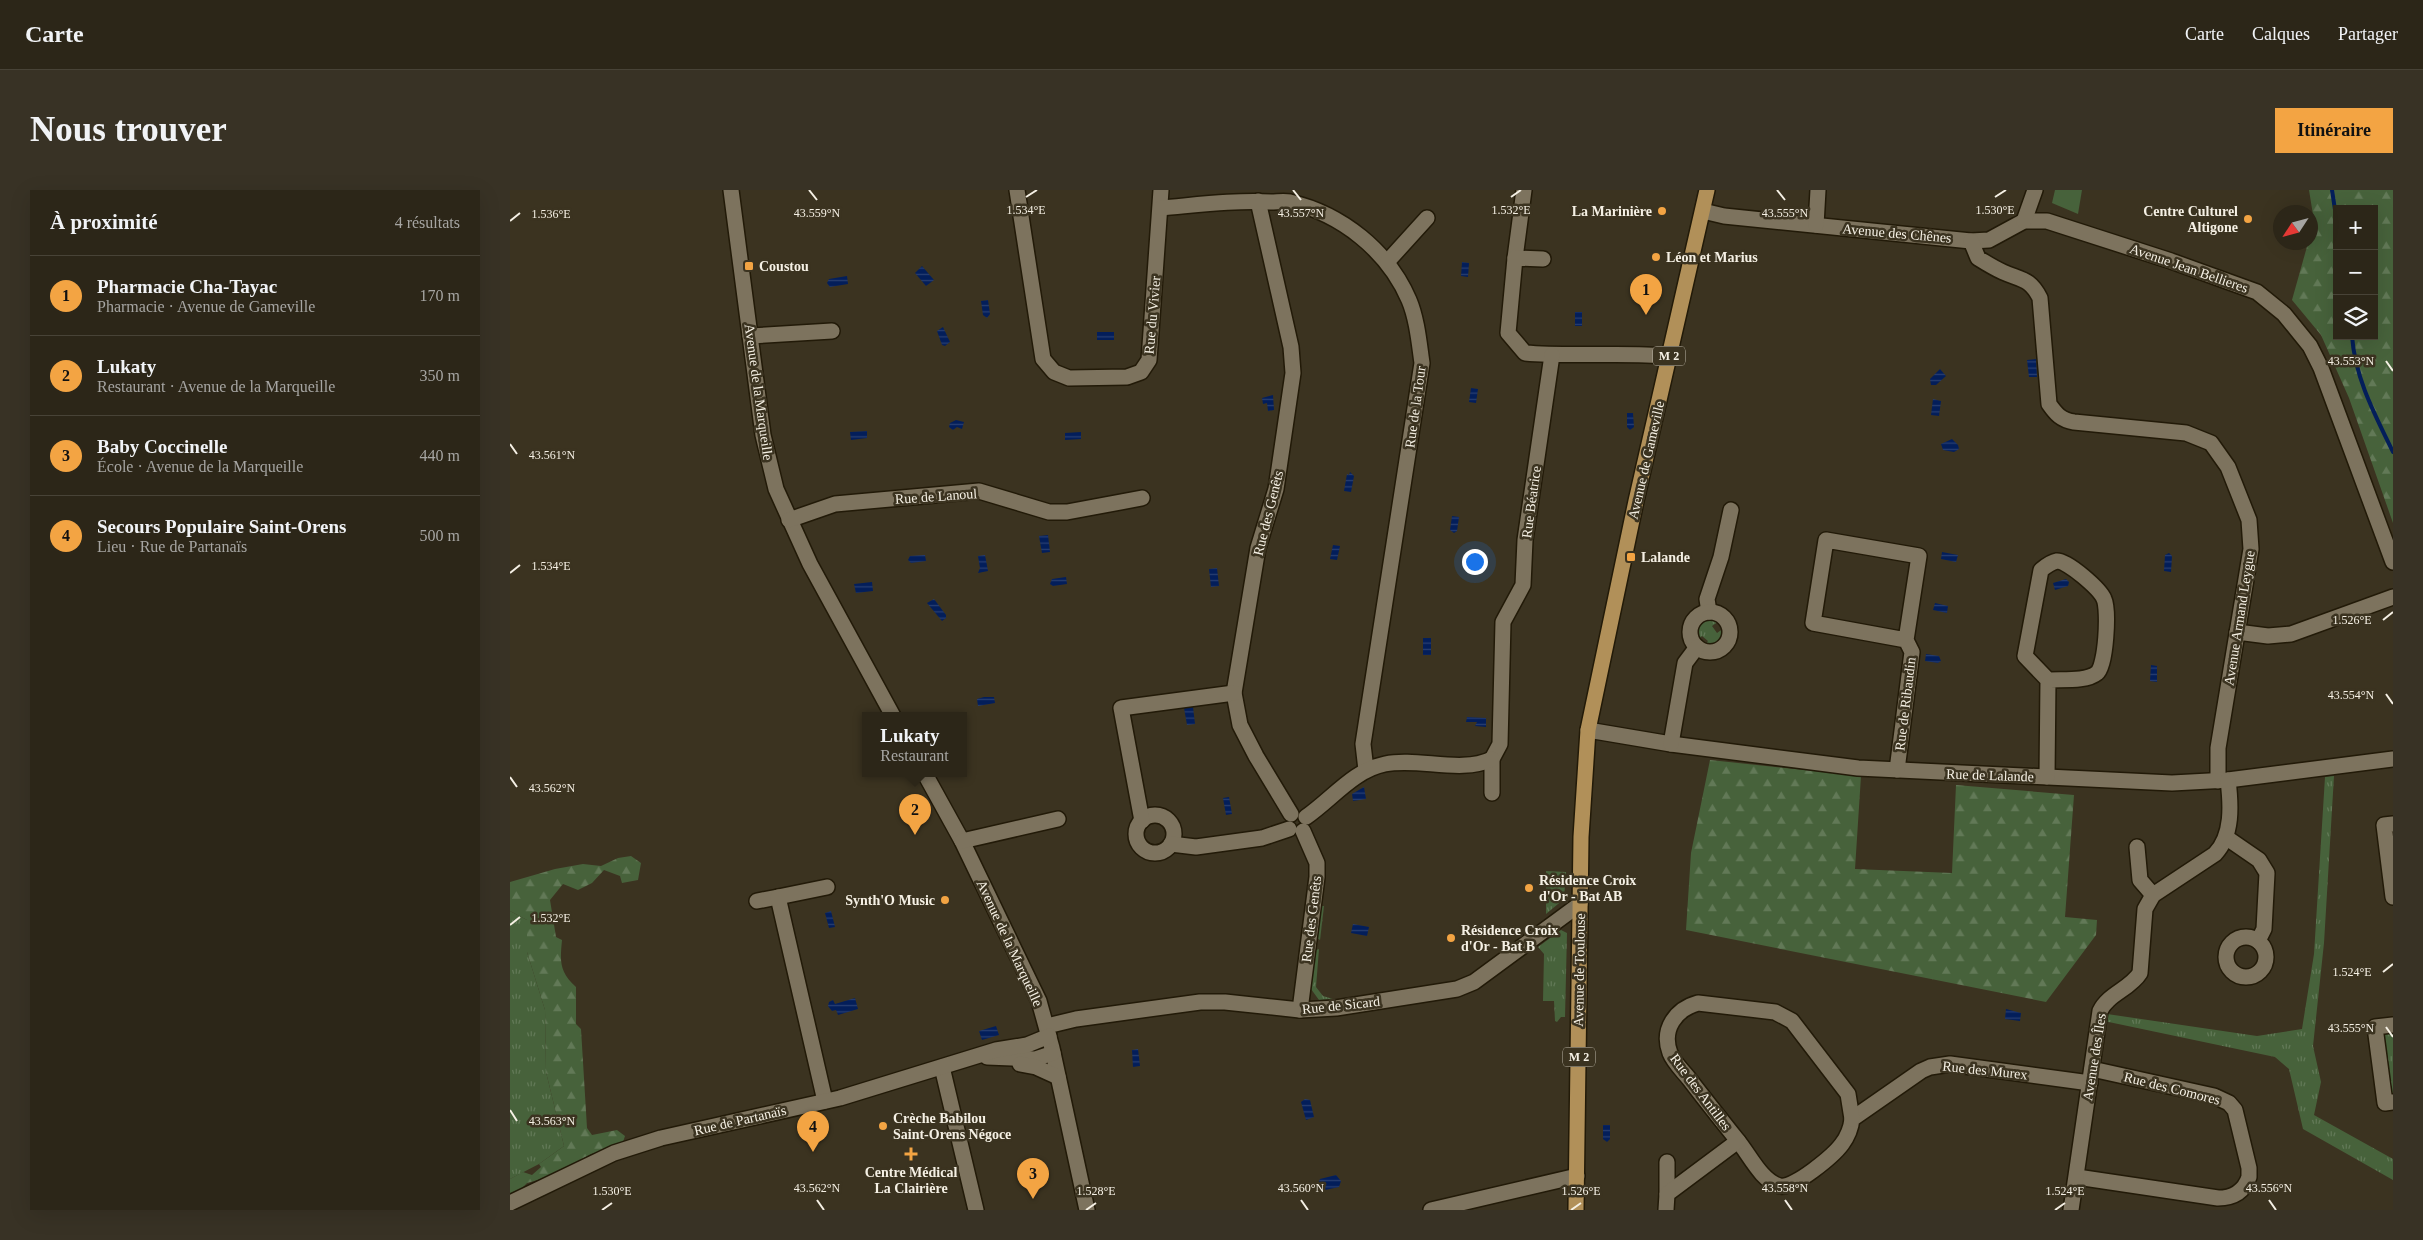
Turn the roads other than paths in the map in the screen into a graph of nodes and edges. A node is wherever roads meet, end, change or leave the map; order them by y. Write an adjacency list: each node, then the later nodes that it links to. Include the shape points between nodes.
1 (731, 190): 21 (street, Avenue de la Marqueille)
2 (1017, 190): 9 (street, Rue du Vivier, via 1043,359 1054,372 1069,378 1127,377 1141,372 1149,360)
3 (1161, 190): 9 (street, Rue du Vivier)
4 (1524, 190): 16 (street)
5 (1707, 190): 10 (main road, Avenue de Gameville / M 2)
6 (1818, 190): 13 (street)
7 (2035, 190): 12 (street)
8 (1258, 201): 9 (street, Rue de la Tour); 18 (street, Rue de la Tour, via 1289,202 1322,213 1357,233); 34 (street, Rue des Genêts, via 1291,347 1293,373 1276,489 1258,548)
9 (1161, 208)
10 (1703, 211): 13 (street, Avenue des Chênes); 23 (main road, Avenue de Gameville / M 2)
11 (1427, 218): 18 (street)
12 (2024, 221): 14 (street, Avenue Jean Bellieres); 27 (street, Avenue Jean Bellieres, via 2047,221 2171,261 2257,292 2284,314 2310,346 2321,368)
13 (1816, 225): 15 (street, Avenue des Chênes)
14 (1989, 240): 15 (street, Avenue Jean Bellieres); 19 (street)
15 (1971, 241): 19 (street, Avenue Armand Leygue, via 1978,258)
16 (1515, 258): 17 (street); 22 (street, via 1508,333 1525,353)
17 (1543, 259)
18 (1388, 261): 40 (street, Rue de la Tour, via 1409,300 1422,363 1362,744)
19 (1992, 266): 30 (street, Avenue Armand Leygue, via 2024,279 2040,298 2048,404 2063,420 2186,433 2211,443 2228,467 2248,520 2250,549)
20 (832, 331): 21 (street)
21 (750, 336): 26 (street, Avenue de la Marqueille, via 764,443 776,489)
22 (1552, 356): 23 (street); 38 (street, Rue Béatrice, via 1525,540 1523,585 1503,622 1500,744)
23 (1669, 356): 36 (main road, Avenue de Gameville / M 2)
24 (1142, 498): 26 (street, Rue de Lanoul, via 1067,512 1049,512 979,491 835,504)
25 (1731, 510): 29 (street, via 1721,557 1707,599)
26 (789, 520): 35 (street, Avenue de la Marqueille)
27 (2393, 562)
28 (2393, 597): 30 (street, via 2286,635)
29 (1709, 612): 32 (street, via 1698,615 1691,624 1690,635); 32 (street, via 1720,614 1728,622 1728,639 1716,651)
30 (2237, 632): 44 (street, Avenue Armand Leygue, via 2218,748)
31 (1906, 640): 31 (street, Rue de Ribaudin, via 1919,556 1826,540 1813,623); 41 (street, Rue de Ribaudin, via 1912,652)
32 (1697, 647): 37 (street, via 1685,663)
33 (2048, 680): 33 (street, via 2090,677 2103,663 2104,599 2068,564 2058,561 2041,570 2025,656); 43 (street)
34 (1234, 693): 47 (street, via 1121,708); 48 (street, Rue des Genêts, via 1240,725)
35 (891, 712)
36 (1588, 730): 37 (street, Rue de Lalande); 60 (main road, Avenue de Toulouse / M 2)
37 (1671, 744): 41 (street, Rue de Lalande, via 1787,760)
38 (1492, 759): 40 (street, via 1473,764 1386,763); 45 (street, Rue Béatrice)
39 (2393, 759): 44 (street, Rue de Lalande)
40 (1366, 770): 48 (street)
41 (1897, 770): 43 (street, Rue de Lalande)
42 (927, 777): 51 (street, Avenue de la Marqueille)
43 (2047, 777): 44 (street, Rue de Lalande, via 2172,783)
44 (2223, 780): 50 (street, via 2230,808)
45 (1492, 793)
46 (1058, 819): 51 (street)
47 (1142, 820): 52 (street, via 1157,816 1167,820 1173,831); 52 (street, via 1136,838 1144,849 1163,852)
48 (1297, 823): 52 (street, via 1262,838 1196,847); 62 (street, Rue des Genêts, via 1317,863 1318,878)
49 (2393, 824): 54 (street, via 2384,826)
50 (2227, 838): 56 (street, via 2215,854); 61 (street, via 2259,860 2267,873 2264,929)
51 (962, 841): 64 (street, Avenue de la Marqueille, via 1039,1001)
52 (1171, 844)
53 (2137, 847): 56 (street, via 2140,880)
54 (2392, 880): 58 (street)
55 (827, 887): 57 (street)
56 (2153, 895): 69 (street, Avenue des Îles, via 2145,909 2140,973 2136,980 2102,1006)
57 (778, 897): 59 (street); 71 (street)
58 (2393, 897)
59 (757, 901)
60 (1580, 904): 62 (street, Rue de Sicard, via 1474,982 1456,989 1336,1008); 76 (main road, Avenue de Toulouse / M 2)
61 (2258, 941)
62 (1300, 1010): 64 (street, Rue de Sicard, via 1200,1002 1076,1019)
63 (2393, 1025): 72 (street, via 2375,1027 2385,1103)
64 (1048, 1031): 65 (street, Avenue de la Marqueille); 66 (street, Rue de Partanaïs, via 1028,1045)
65 (1053, 1052): 67 (street, Rue de Partanaïs, via 1035,1059); 70 (street, Avenue de la Marqueille)
66 (978, 1057): 67 (street, Rue de Partanaïs); 68 (street, Rue de Partanaïs)
67 (994, 1058): 70 (street, Rue de Partanaïs, via 1036,1067)
68 (942, 1067): 71 (street, Rue de Partanaïs); 80 (street)
69 (2091, 1076): 73 (street, Rue des Murex, via 1940,1064 1921,1070); 77 (street, Avenue des Îles); 77 (street, Rue des Comores, via 2214,1096 2229,1103 2238,1120 2249,1178 2234,1196 2218,1198)
70 (1058, 1077): 81 (street, Avenue de la Marqueille)
71 (826, 1101): 79 (street, Rue de Partanaïs, via 661,1138 614,1153)
72 (2393, 1102)
73 (1852, 1119): 74 (street, via 1847,1136 1837,1151 1786,1186 1774,1184 1767,1178); 74 (street, Rue des Antilles, via 1851,1102 1843,1087 1785,1016 1698,1003 1686,1006 1671,1021 1668,1033 1670,1053)
74 (1738, 1141): 78 (street, Rue des Antilles)
75 (1668, 1162): 78 (street)
76 (1577, 1176): 82 (street); 83 (main road, Avenue de Toulouse / M 2)
77 (2076, 1177): 85 (street, Avenue des Îles)
78 (1667, 1194): 84 (street)
79 (510, 1203)
80 (976, 1210)
81 (1087, 1210)
82 (1431, 1210)
83 (1576, 1210)
84 (1666, 1210)
85 (2071, 1210)

